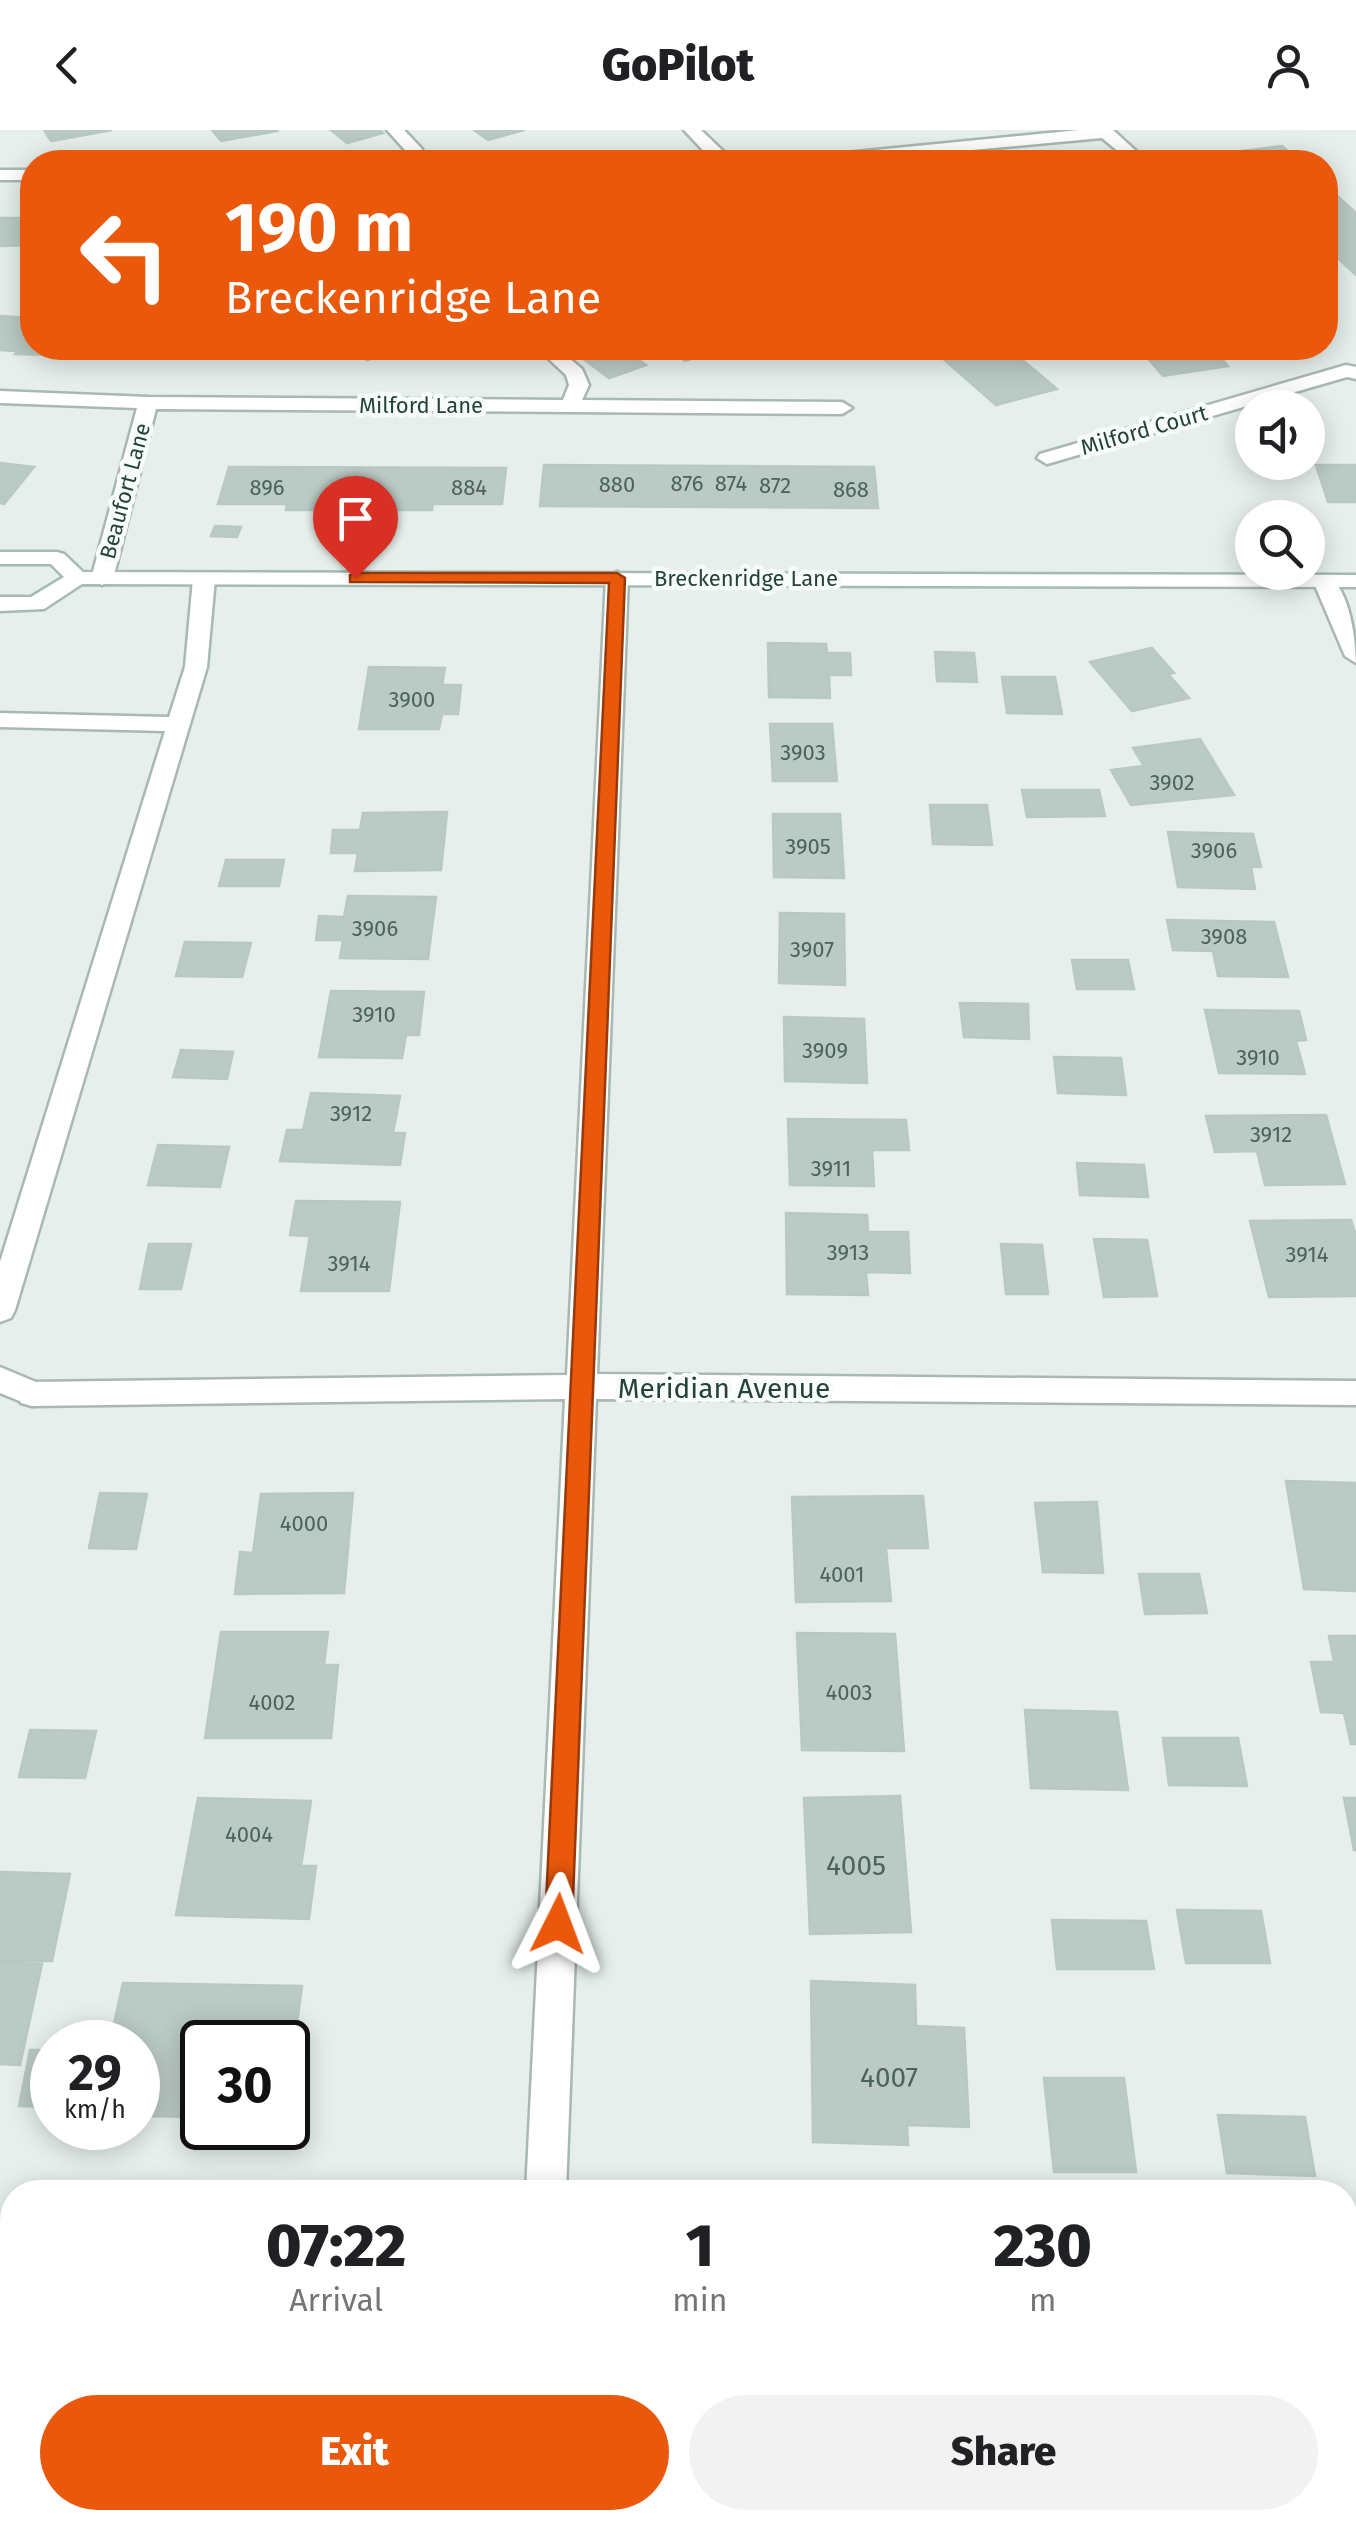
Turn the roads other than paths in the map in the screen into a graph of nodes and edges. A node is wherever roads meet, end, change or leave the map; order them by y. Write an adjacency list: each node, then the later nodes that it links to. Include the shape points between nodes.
1 (395, 130): 4 (street)
2 (692, 130): 5 (street)
3 (1104, 131): 6 (street); 7 (street)
4 (414, 150)
5 (712, 150)
6 (908, 150)
7 (1126, 150)
8 (559, 360): 12 (street, via 578,385)
9 (1345, 368): 14 (street, Milford Court)
10 (0, 397): 11 (street, Milford Lane)
11 (148, 403): 12 (street, Milford Lane); 19 (street, Beaufort Lane)
12 (570, 406): 13 (street, Milford Lane)
13 (842, 408)
14 (1046, 458)
15 (0, 558): 16 (street, Breckenridge Lane, via 57,558)
16 (77, 578): 19 (street, Breckenridge Lane); 24 (street, via 36,604)
17 (204, 578): 18 (street, Breckenridge Lane); 19 (street, Breckenridge Lane); 27 (street, via 196,666)
18 (617, 578): 20 (street, Breckenridge Lane); 30 (street)
19 (102, 579)
20 (1235, 581)
21 (1325, 581): 22 (street, Breckenridge Lane)
22 (1356, 582)
23 (1325, 583): 25 (street)
24 (0, 604)
25 (1356, 656)
26 (0, 720): 27 (street)
27 (178, 724): 28 (street)
28 (0, 1310)
29 (0, 1379): 30 (street, Meridian Avenue, via 32,1394)
30 (582, 1388): 31 (street, Meridian Avenue); 32 (street)
31 (1356, 1393)
32 (547, 2180)

